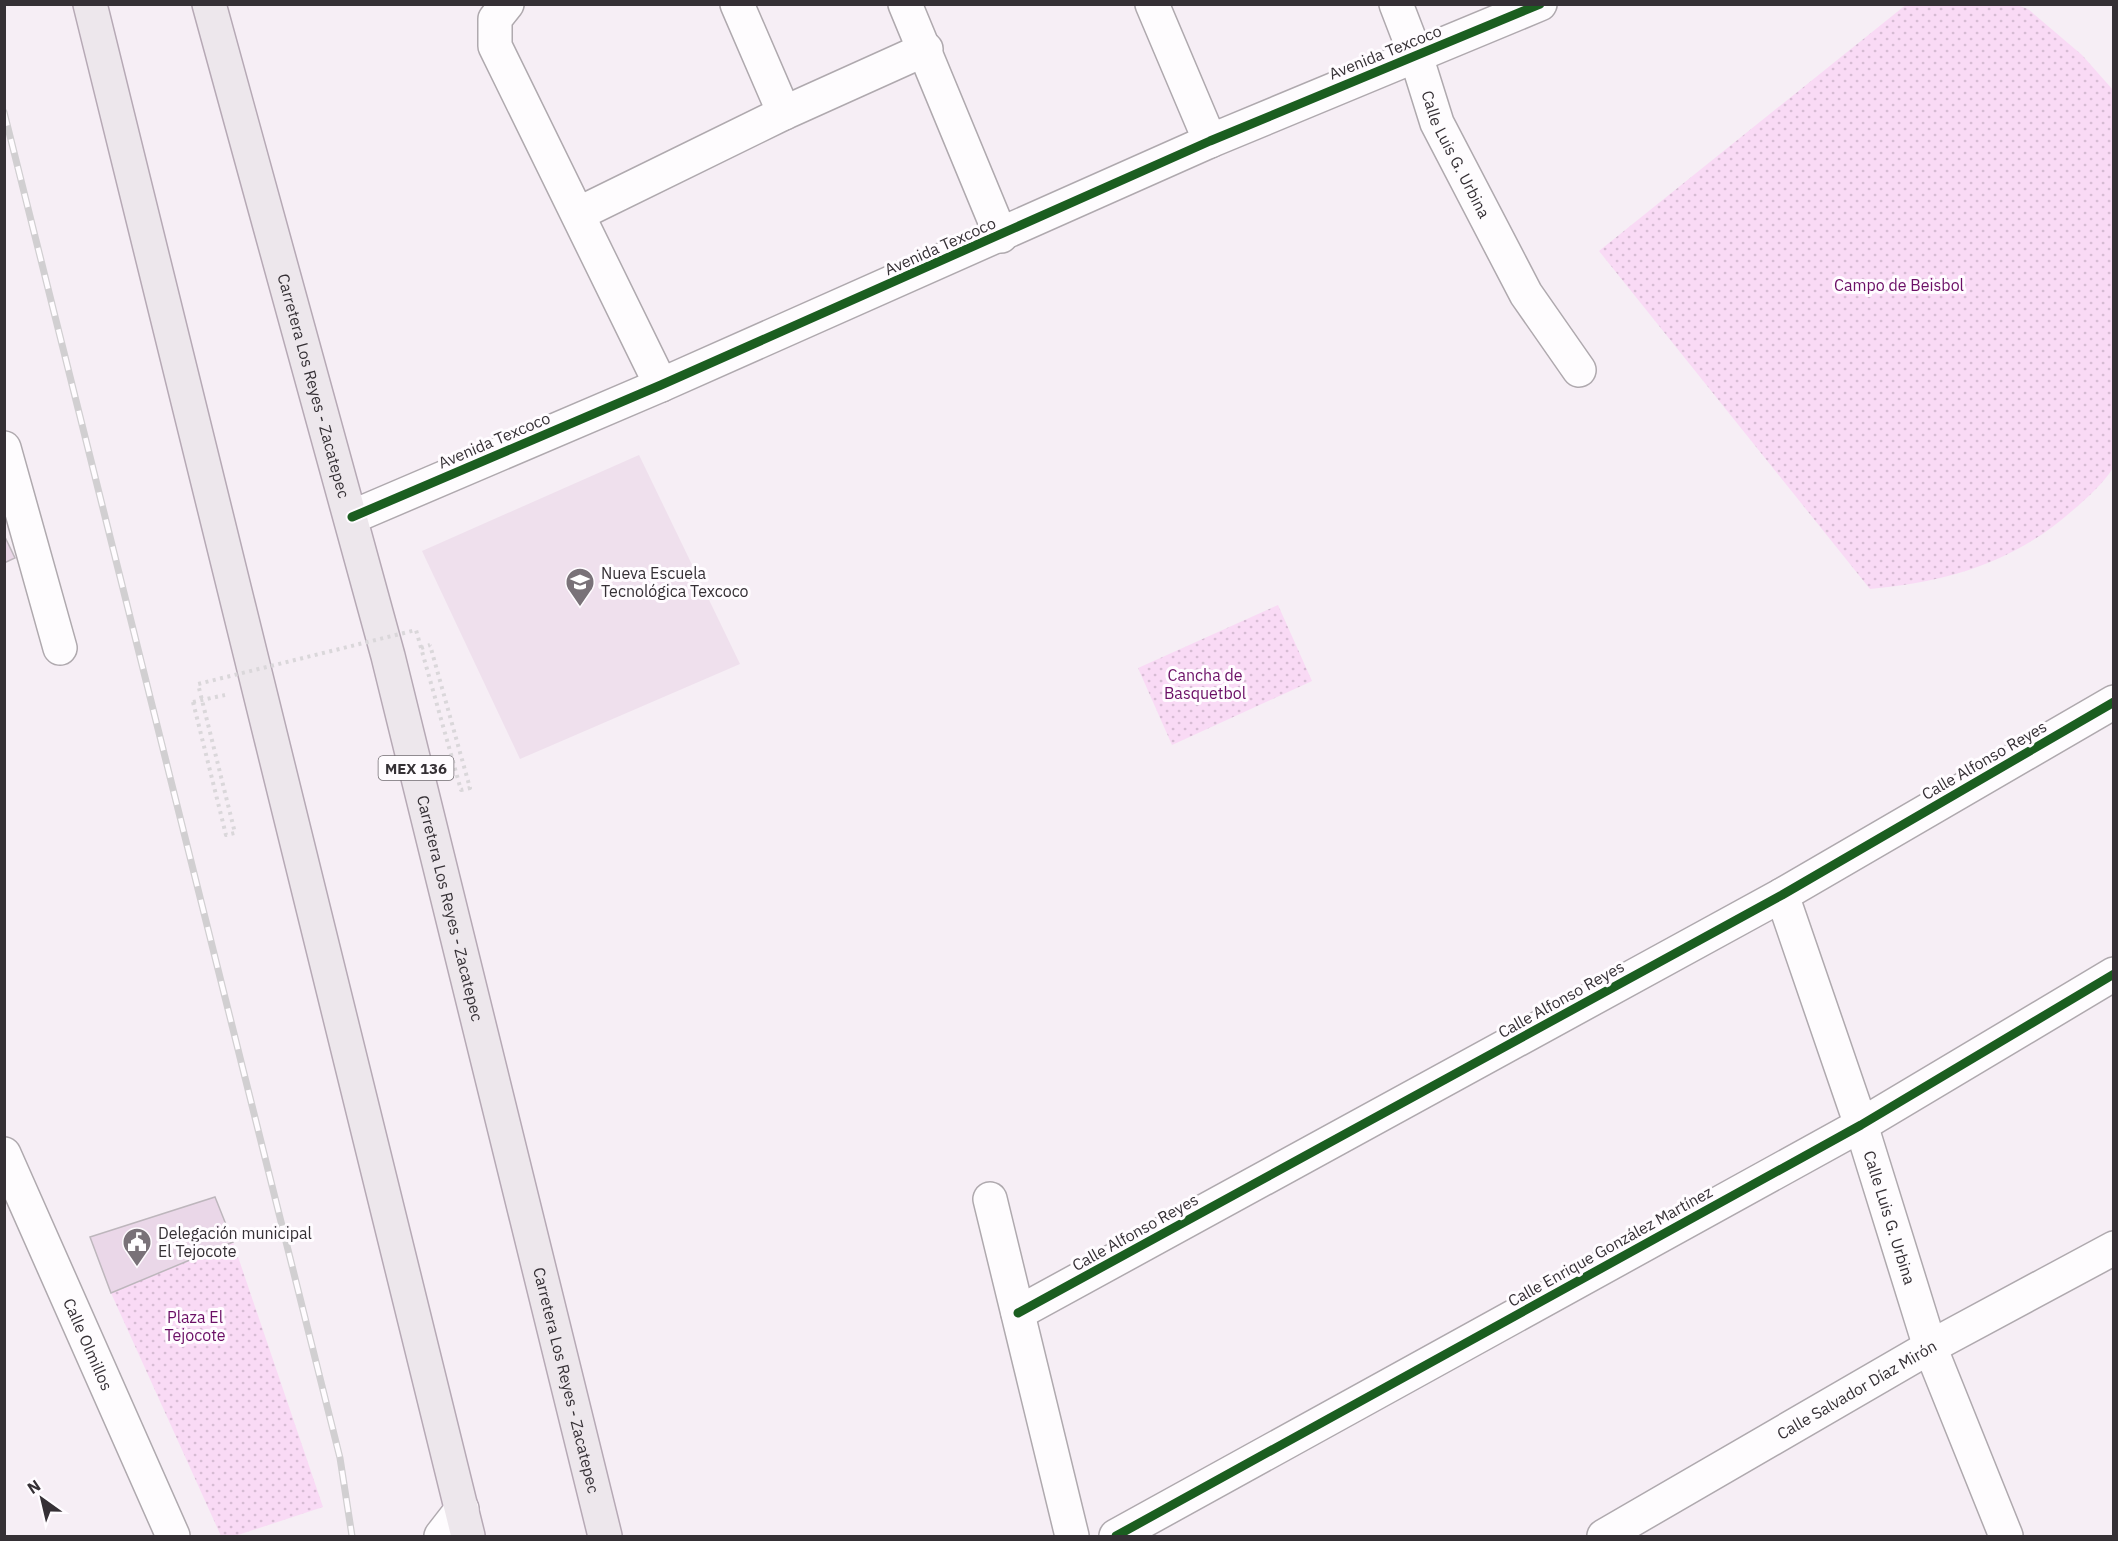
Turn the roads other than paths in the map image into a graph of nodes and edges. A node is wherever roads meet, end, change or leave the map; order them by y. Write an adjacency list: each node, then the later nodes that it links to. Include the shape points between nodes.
1 (90, 4): 29 (main road)
2 (209, 4): 18 (main road, Carretera Los Reyes - Zacatepec / MEX 136)
3 (507, 4): 13 (street, via 495,19 495,46)
4 (737, 4): 11 (street)
5 (905, 4): 9 (street)
6 (1152, 4): 12 (street)
7 (1396, 4): 10 (street, Calle Luis G. Urbina)
8 (1540, 4): 10 (street, Avenida Texcoco)
9 (926, 49): 11 (street); 14 (street)
10 (1416, 56): 12 (street, Avenida Texcoco); 15 (street, Calle Luis G. Urbina, via 1437,123 1526,294)
11 (784, 112): 13 (street)
12 (1209, 141): 14 (street, Avenida Texcoco)
13 (578, 214): 16 (street)
14 (1002, 236): 16 (street, Avenida Texcoco)
15 (1579, 370)
16 (661, 385): 18 (street, Avenida Texcoco)
17 (4, 448): 19 (street)
18 (352, 517): 32 (main road, Carretera Los Reyes - Zacatepec / MEX 136)
19 (60, 648)
20 (2114, 702): 21 (street, Calle Alfonso Reyes)
21 (1782, 895): 23 (street, Calle Luis G. Urbina); 27 (street, Calle Alfonso Reyes)
22 (2114, 974): 23 (street, Calle Enrique González Martínez)
23 (1861, 1125): 28 (street, Calle Luis G. Urbina); 34 (street, Calle Enrique González Martínez)
24 (4, 1154): 30 (street, Calle Olmillos)
25 (990, 1199): 27 (street)
26 (2114, 1248): 28 (street, Calle Salvador Díaz Mirón)
27 (1018, 1313): 33 (street)
28 (1930, 1347): 35 (street, Calle Salvador Díaz Mirón); 36 (street, Calle Luis G. Urbina)
29 (465, 1523): 31 (street)
30 (173, 1536)
31 (441, 1536)
32 (605, 1536)
33 (1072, 1536)
34 (1116, 1536)
35 (1604, 1536)
36 (2006, 1536)

